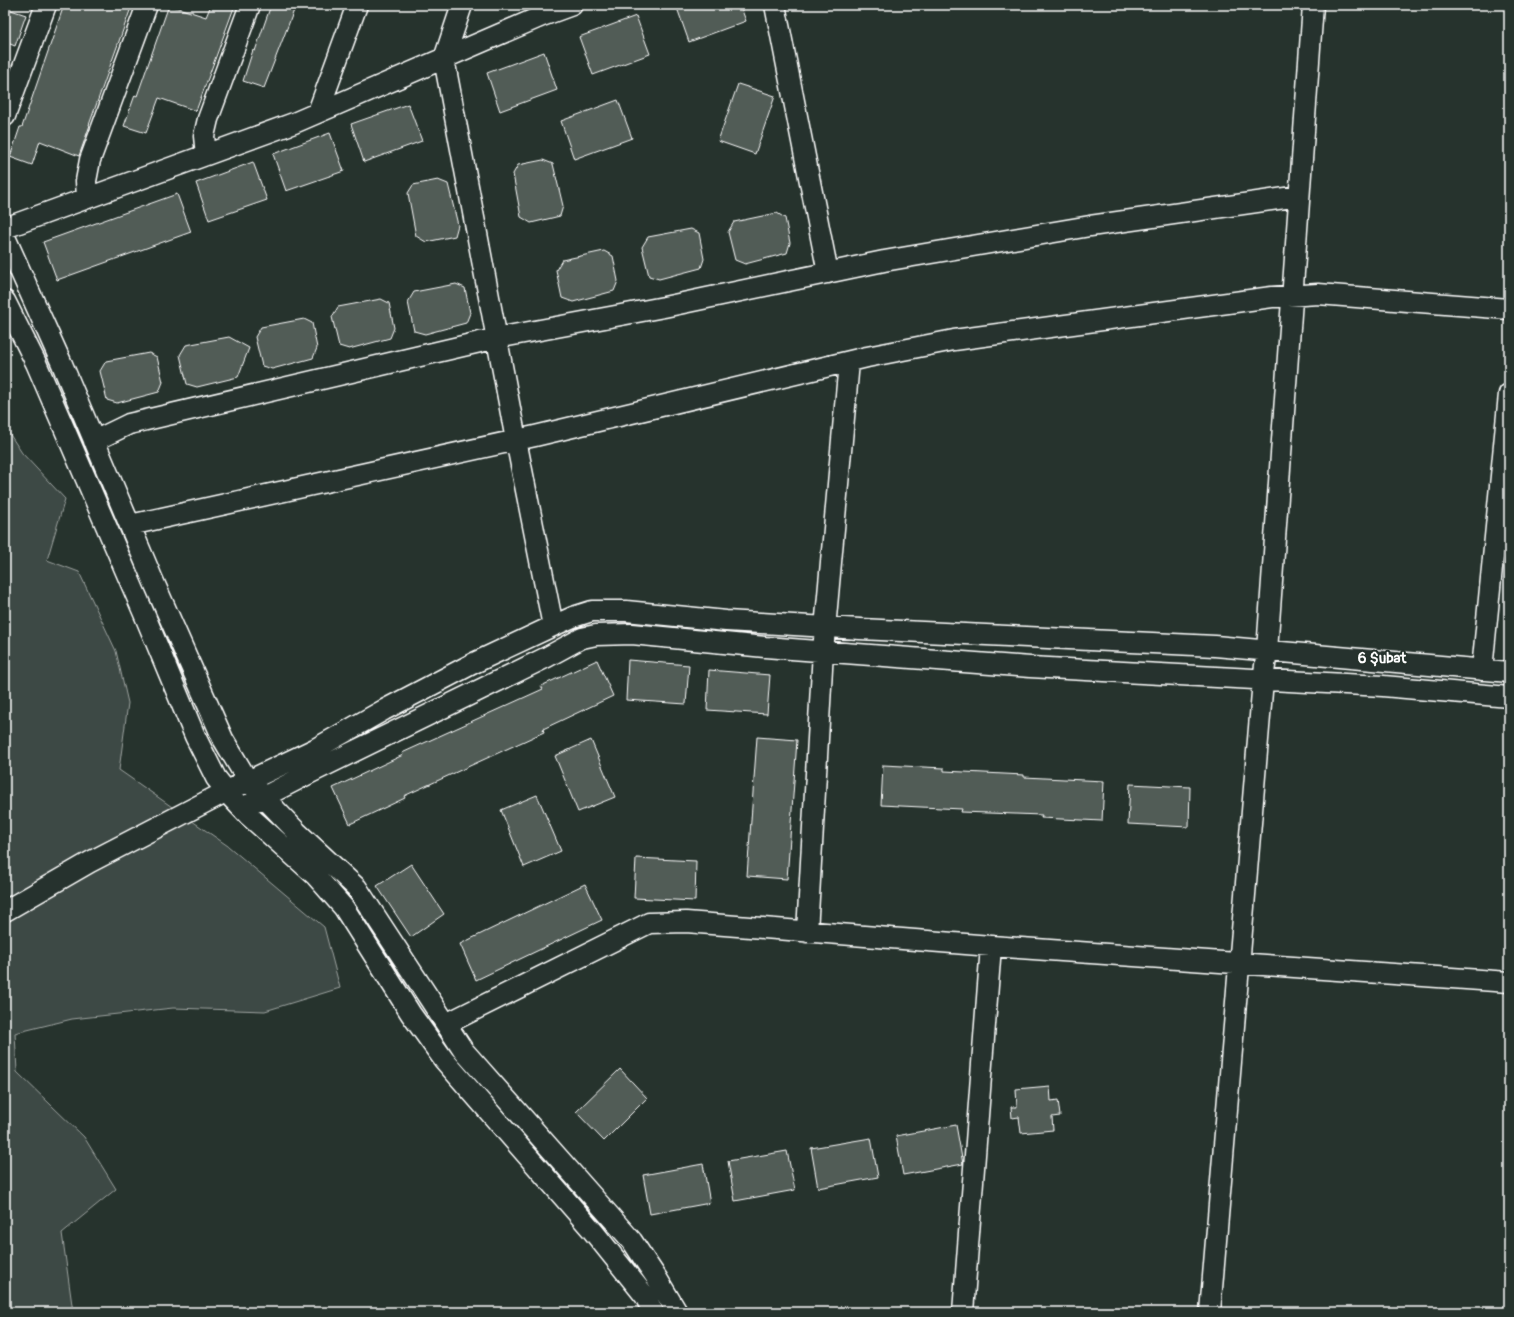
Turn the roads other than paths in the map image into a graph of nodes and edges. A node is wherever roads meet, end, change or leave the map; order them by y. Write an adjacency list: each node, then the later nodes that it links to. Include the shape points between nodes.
1 (46, 5): 11 (street)
2 (147, 5): 14 (street, via 90,160 86,181)
3 (250, 5): 12 (street, via 208,118 204,136)
4 (357, 5): 10 (street)
5 (462, 5): 9 (street)
6 (570, 5): 9 (street)
7 (775, 5): 17 (street)
8 (1313, 5): 13 (street)
9 (444, 58): 10 (street); 21 (street)
10 (318, 112): 12 (street)
11 (5, 116)
12 (206, 155): 14 (street)
13 (1299, 196): 17 (street, via 1090,226); 18 (street)
14 (87, 198): 15 (street)
15 (5, 228)
16 (5, 237): 24 (street)
17 (828, 273): 21 (street)
18 (1292, 296): 20 (street, via 1318,294); 22 (street, via 954,340); 30 (street)
19 (5, 301): 36 (street, via 36,363 196,736 216,778)
20 (1509, 309)
21 (497, 338): 24 (street, via 129,424); 25 (street)
22 (849, 362): 25 (street); 28 (street)
23 (1509, 394): 31 (street)
24 (94, 440): 26 (street)
25 (516, 440): 26 (street); 27 (street)
26 (130, 525): 35 (street, via 223,739)
27 (553, 626): 28 (street, via 592,611 626,611 726,621); 35 (street, via 474,663 315,749)
28 (826, 626): 29 (street); 30 (street, via 1215,646)
29 (823, 651): 33 (street, via 1030,667); 37 (street, via 632,634 582,638); 40 (street)
30 (1267, 651): 31 (street); 33 (street)
31 (1482, 670): 32 (street)
32 (1509, 672)
33 (1263, 680): 34 (street); 42 (street)
34 (1509, 696)
35 (248, 781): 36 (street); 37 (street)
36 (227, 791): 38 (street); 39 (street, via 90,862)
37 (264, 797): 38 (street); 44 (street, via 357,888)
38 (242, 808): 45 (street, via 315,875 344,908 411,1014 444,1060 592,1230 645,1296)
39 (5, 911)
40 (807, 932): 41 (street); 44 (street, via 686,922 650,924)
41 (990, 946): 42 (street); 47 (street)
42 (1239, 963): 43 (street); 48 (street)
43 (1509, 982)
44 (446, 1024): 46 (street, via 463,1050 632,1241)
45 (654, 1312)
46 (676, 1312)
47 (963, 1312)
48 (1210, 1312)

